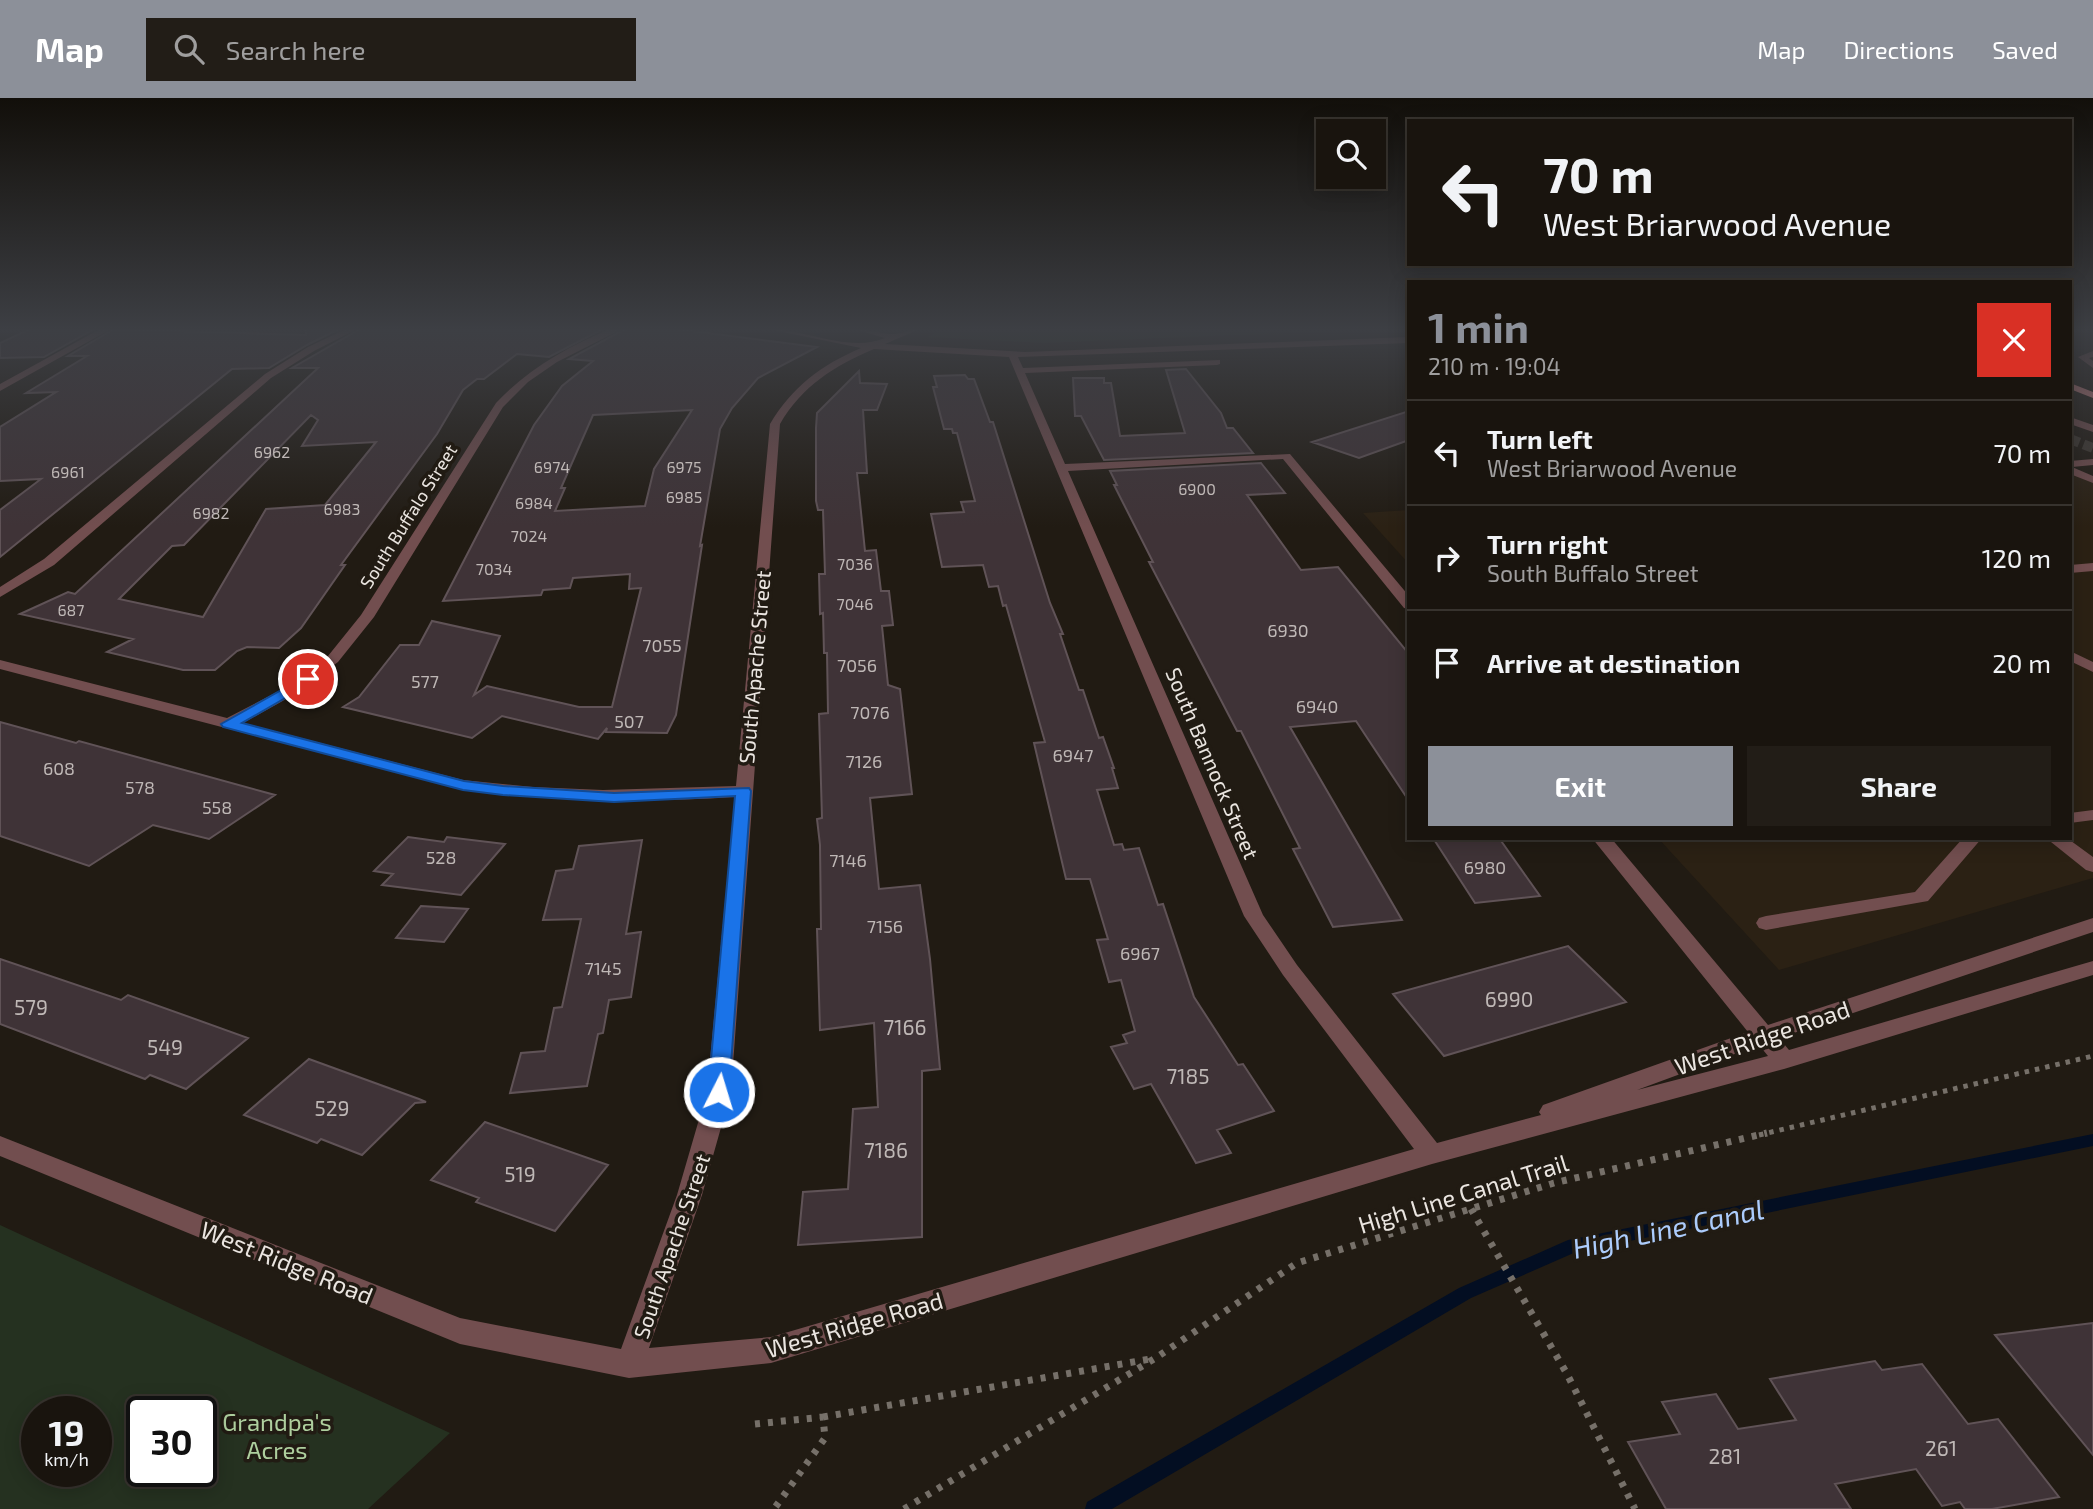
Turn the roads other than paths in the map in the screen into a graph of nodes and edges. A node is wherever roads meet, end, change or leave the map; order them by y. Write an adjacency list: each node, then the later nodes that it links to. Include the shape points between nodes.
1 (246, 395): 14 (street, via 49,562)
2 (508, 395): 19 (street, South Buffalo Street, via 367,617 333,659 292,690)
3 (795, 395): 20 (street, South Apache Street, via 775,424)
4 (1035, 395): 9 (street, South Bannock Street)
5 (2072, 421): 6 (street)
6 (2093, 429)
7 (2093, 462): 8 (street)
8 (2072, 464)
9 (1061, 468): 15 (street, via 1286,456); 33 (street, South Bannock Street, via 1254,916 1290,970)
10 (2072, 471): 11 (street)
11 (2089, 479)
12 (2093, 567): 13 (street)
13 (2072, 569)
14 (0, 593)
15 (1407, 602)
16 (2072, 656): 18 (street)
17 (0, 664): 19 (street)
18 (2093, 668)
19 (228, 724): 20 (street, via 463,785 503,791 614,797)
20 (744, 791): 34 (street, South Apache Street, via 719,1092 705,1154)
21 (2093, 815): 22 (street)
22 (2072, 818)
23 (1603, 840): 30 (street)
24 (1971, 840): 27 (street, via 1921,897)
25 (2058, 840): 26 (street)
26 (2093, 866)
27 (1766, 923)
28 (2093, 925): 30 (street, West Ridge Road)
29 (2093, 968): 31 (street, West Ridge Road)
30 (1764, 1035): 31 (street); 33 (street, West Ridge Road)
31 (1784, 1060): 33 (street, West Ridge Road)
32 (0, 1146): 34 (street, West Ridge Road, via 460,1331)
33 (1432, 1154): 34 (street, West Ridge Road, via 771,1350)
34 (629, 1364)

